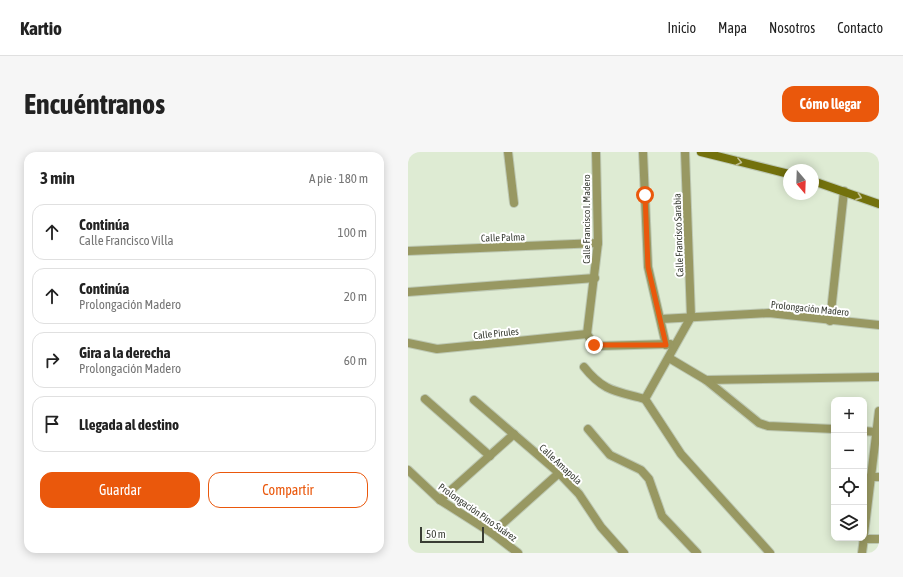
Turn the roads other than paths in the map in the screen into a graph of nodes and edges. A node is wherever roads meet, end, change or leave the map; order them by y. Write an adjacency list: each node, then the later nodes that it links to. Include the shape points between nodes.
1 (508, 152): 9 (street)
2 (596, 152): 11 (street, Calle Francisco I. Madero)
3 (643, 152): 16 (street, via 648,267)
4 (685, 152): 15 (street, Calle Francisco Sarabia)
5 (701, 152): 6 (street, one-way to 6)
6 (783, 172)
7 (819, 183): 8 (street)
8 (844, 191): 10 (street, one-way to 10); 17 (street)
9 (514, 203)
10 (879, 204)
11 (598, 243): 12 (street, Calle Palma); 13 (street, Calle Francisco I. Madero)
12 (408, 251)
13 (595, 278): 14 (street); 19 (street, Calle Francisco I. Madero)
14 (408, 292)
15 (691, 317): 16 (street, Prolongación Madero); 17 (street, Prolongación Madero, via 769,313); 20 (street)
16 (661, 319): 22 (street)
17 (830, 321): 18 (street, Prolongación Madero)
18 (879, 326)
19 (587, 334): 21 (street, Calle Pirules, via 437,349); 22 (street, via 594,345 598,346)
20 (677, 342): 22 (street); 23 (street)
21 (408, 343)
22 (666, 345)
23 (669, 358): 26 (street); 28 (street)
24 (584, 367): 28 (street, via 605,388)
25 (879, 377): 26 (street)
26 (706, 380): 32 (street, via 759,423 768,426)
27 (425, 399): 36 (street)
28 (645, 399): 50 (street, via 681,454)
29 (474, 400): 35 (street, Calle Amapola)
30 (879, 415): 34 (street)
31 (588, 429): 49 (street, via 610,455 641,470 649,479 662,516)
32 (831, 429)
33 (867, 431): 34 (street)
34 (876, 432): 39 (street)
35 (514, 434): 36 (street); 38 (street, Calle Amapola)
36 (490, 456): 41 (street)
37 (408, 470): 41 (street, Prolongación Pino Suárez)
38 (559, 473): 43 (street); 48 (street, Calle Amapola, via 579,494 601,527)
39 (870, 477): 40 (street); 42 (street)
40 (879, 477)
41 (440, 500): 43 (street, Prolongación Pino Suárez)
42 (867, 507)
43 (492, 533): 47 (street, Prolongación Pino Suárez)
44 (867, 537): 45 (street)
45 (879, 539)
46 (864, 541): 51 (street)
47 (518, 553)
48 (624, 553)
49 (697, 553)
50 (770, 553)
51 (862, 553)

